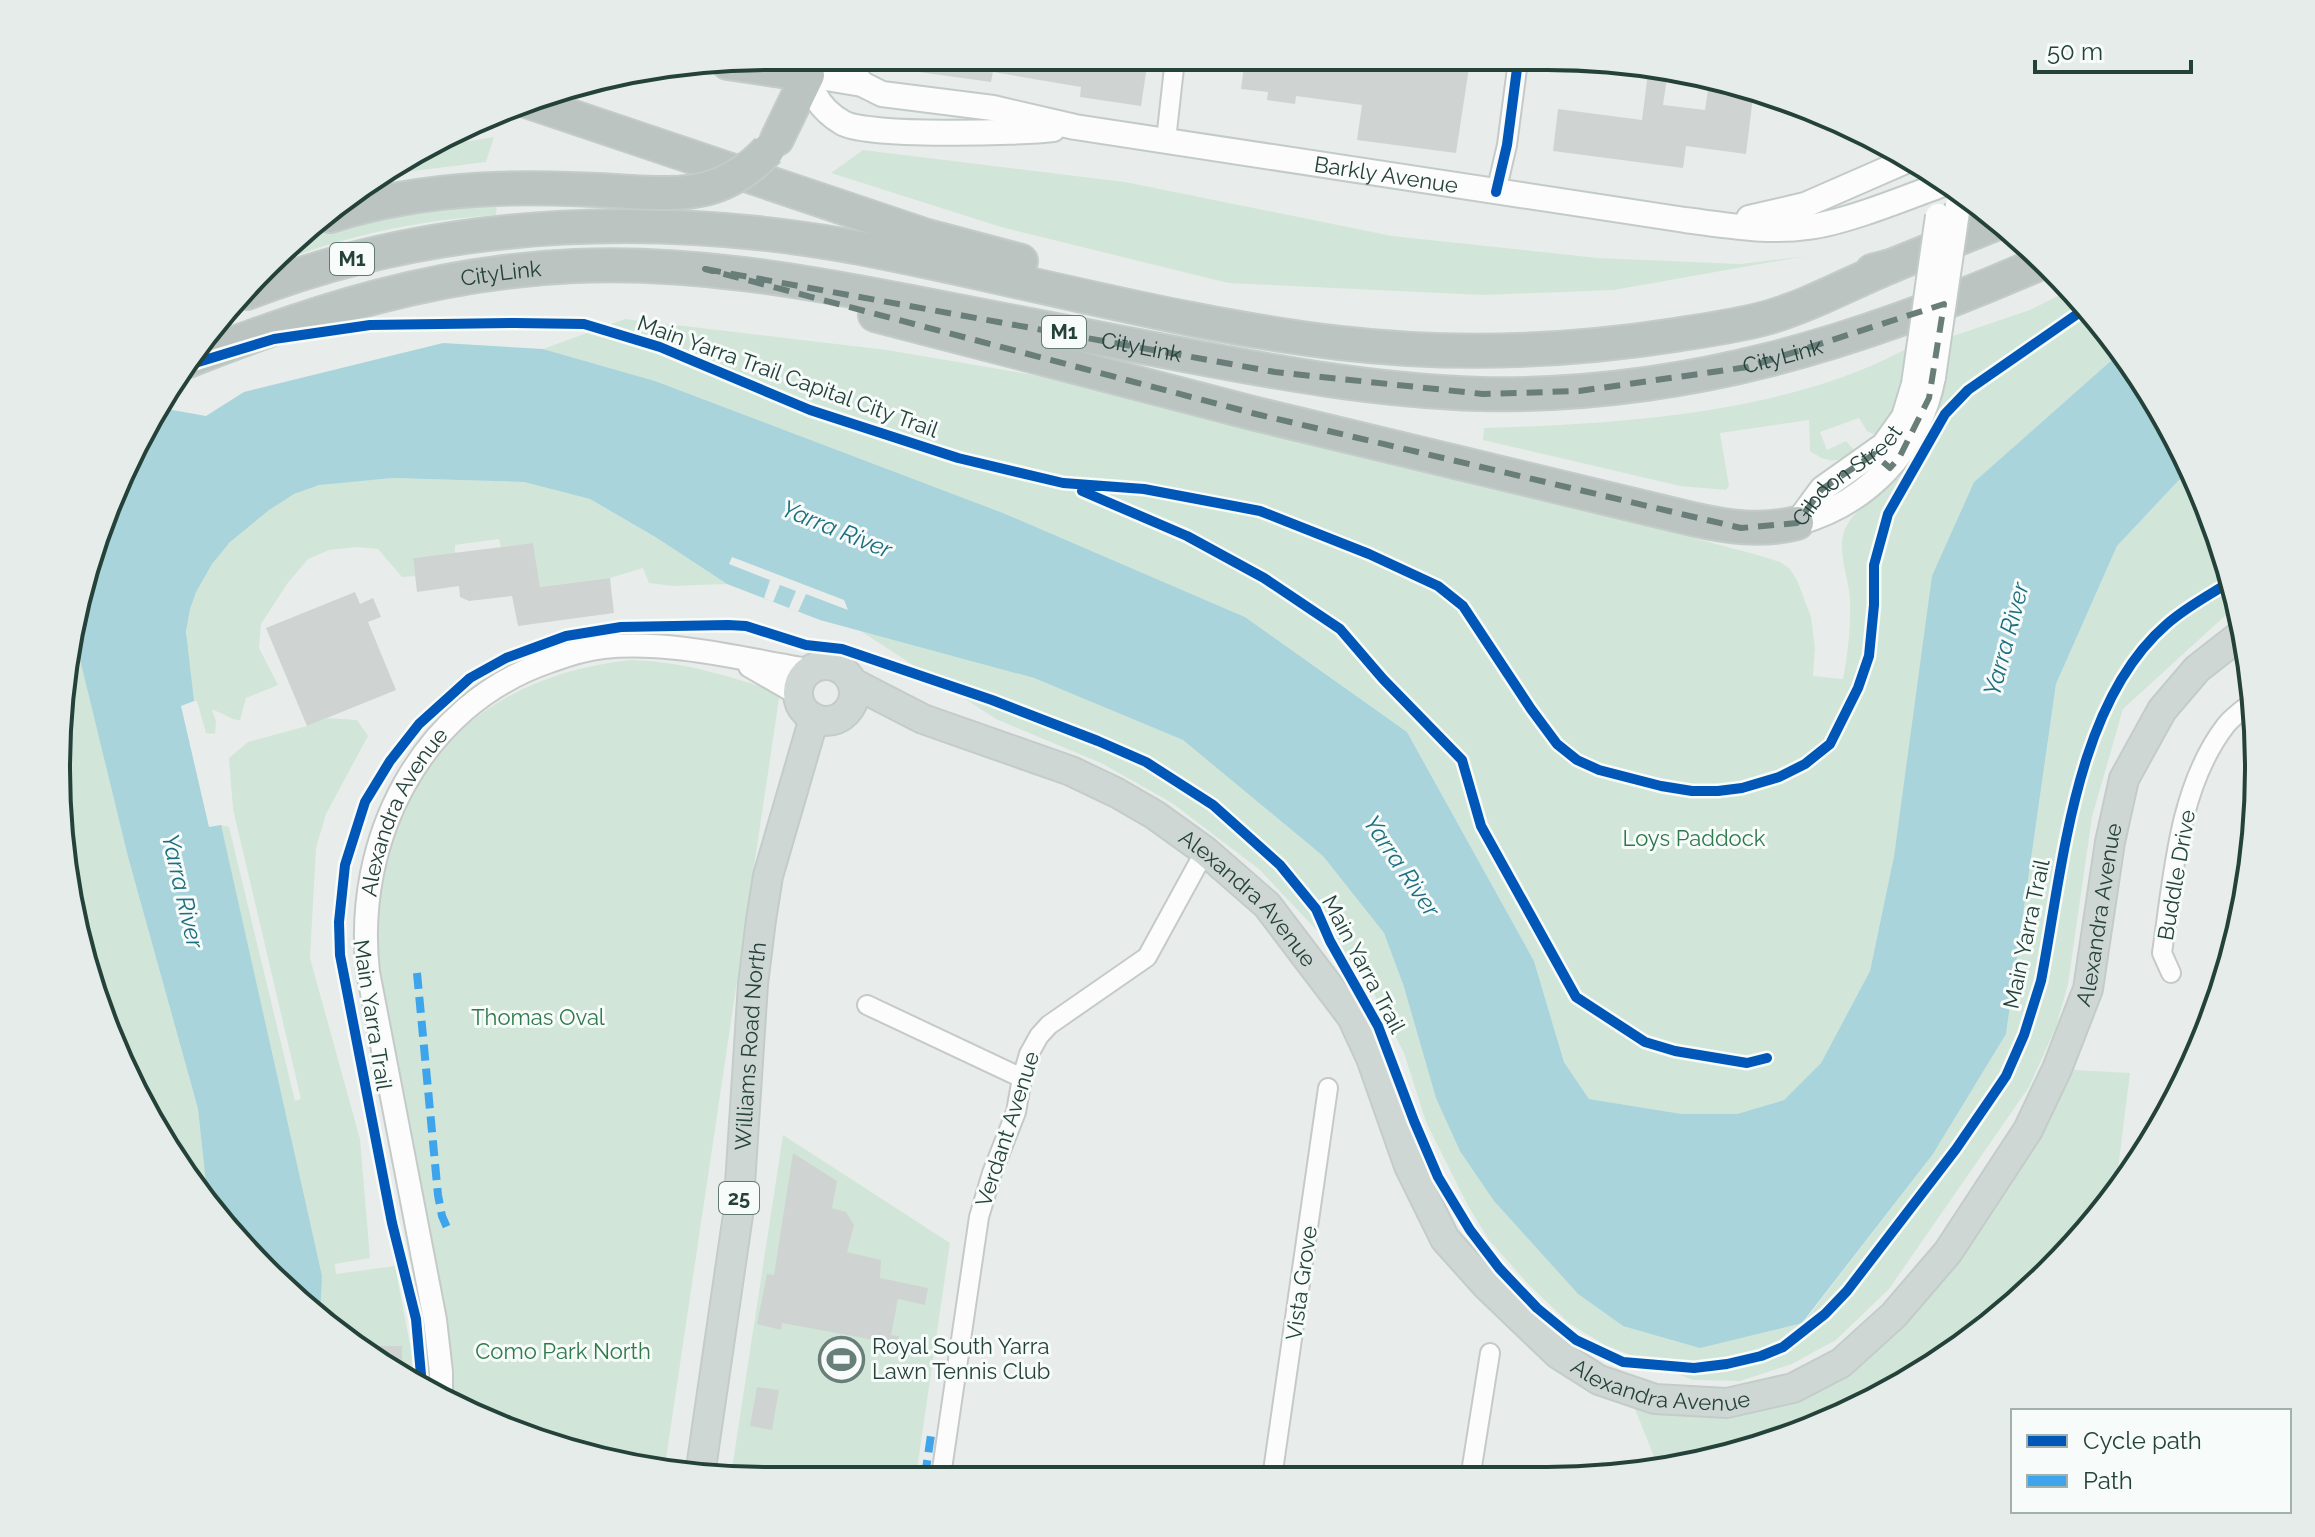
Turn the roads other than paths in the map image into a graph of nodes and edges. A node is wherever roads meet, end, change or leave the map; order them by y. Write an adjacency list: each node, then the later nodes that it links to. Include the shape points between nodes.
1 (806, 70): 12 (highway)
2 (809, 70): 8 (main road)
3 (820, 70): 7 (main road, Barkly Avenue)
4 (852, 70): 7 (main road)
5 (1174, 70): 11 (street)
6 (1517, 70): 14 (street)
7 (862, 84): 8 (main road); 10 (main road, Barkly Avenue, via 876,93 993,108)
8 (821, 106): 10 (main road, Barkly Avenue, via 844,123 868,129); 12 (highway)
9 (544, 107): 20 (highway, M1, via 994,255 1095,279 1350,324 1491,329 1588,324 1739,302)
10 (1075, 127): 11 (main road, Barkly Avenue)
11 (1166, 140): 14 (main road, Barkly Avenue)
12 (772, 145): 17 (highway, bridge, via 742,174 711,189 682,194 532,187 424,193)
13 (1897, 165): 18 (main road, Barkly Avenue, via 1793,209)
14 (1496, 192): 18 (main road, Barkly Avenue)
15 (1945, 195): 18 (main road, Barkly Avenue, via 1811,227)
16 (1947, 196): 25 (main road, Gibdon Street, bridge, via 1924,380)
17 (349, 210)
18 (1698, 222)
19 (1988, 227): 20 (highway, M1)
20 (1891, 266): 23 (highway, M1, via 1769,317 1708,330 1560,348 1469,351 1339,343 1135,307 884,252 675,227 574,227 459,238 348,260)
21 (2032, 267): 22 (highway, CityLink / M1, via 1899,322 1748,367 1645,384 1531,394 1428,392 1301,376)
22 (705, 269): 24 (highway, CityLink / M1, via 581,266 463,277 351,302); 28 (highway, via 1256,414 1692,519 1741,528)
23 (264, 286)
24 (207, 353)
25 (1882, 461): 26 (main road, Gibdon Street); 27 (main road, Gibdon Street)
26 (1837, 478): 27 (main road); 28 (main road, Gibdon Street, via 1818,493)
27 (1867, 488): 28 (main road, Gibdon Street, via 1836,509)
28 (1797, 523)
29 (2233, 641): 34 (main road, Alexandra Avenue, via 2197,669 2162,710 2124,779 2088,989 2028,1130 1948,1252 1894,1315 1841,1363 1793,1388 1727,1403 1655,1399 1599,1380 1558,1354 1487,1286 1445,1239 1409,1166 1352,1017 1267,905)
30 (803, 682): 31 (main road, via 825,664 834,665 842,669); 33 (main road, via 802,708); 40 (street, Alexandra Avenue, via 735,658 648,645 600,647 525,669 446,726 394,803 369,878 364,938 435,1320)
31 (851, 696): 33 (main road, via 840,717); 34 (main road, Alexandra Avenue, via 1071,771 1155,815)
32 (2243, 710): 35 (street, Buddle Drive, via 2227,723 2205,761 2181,823 2162,953)
33 (814, 718): 41 (main road, Williams Road North / 25, via 768,876 761,920 738,1215)
34 (1205, 851): 37 (street, Verdant Avenue, via 1147,957 1049,1025)
35 (2171, 973)
36 (867, 1005): 37 (street)
37 (1022, 1078): 42 (street, Verdant Avenue, via 1016,1112 979,1217)
38 (1328, 1088): 43 (street, Vista Grove)
39 (1490, 1353): 44 (street)
40 (441, 1385)
41 (702, 1464)
42 (942, 1467)
43 (1274, 1467)
44 (1472, 1467)

